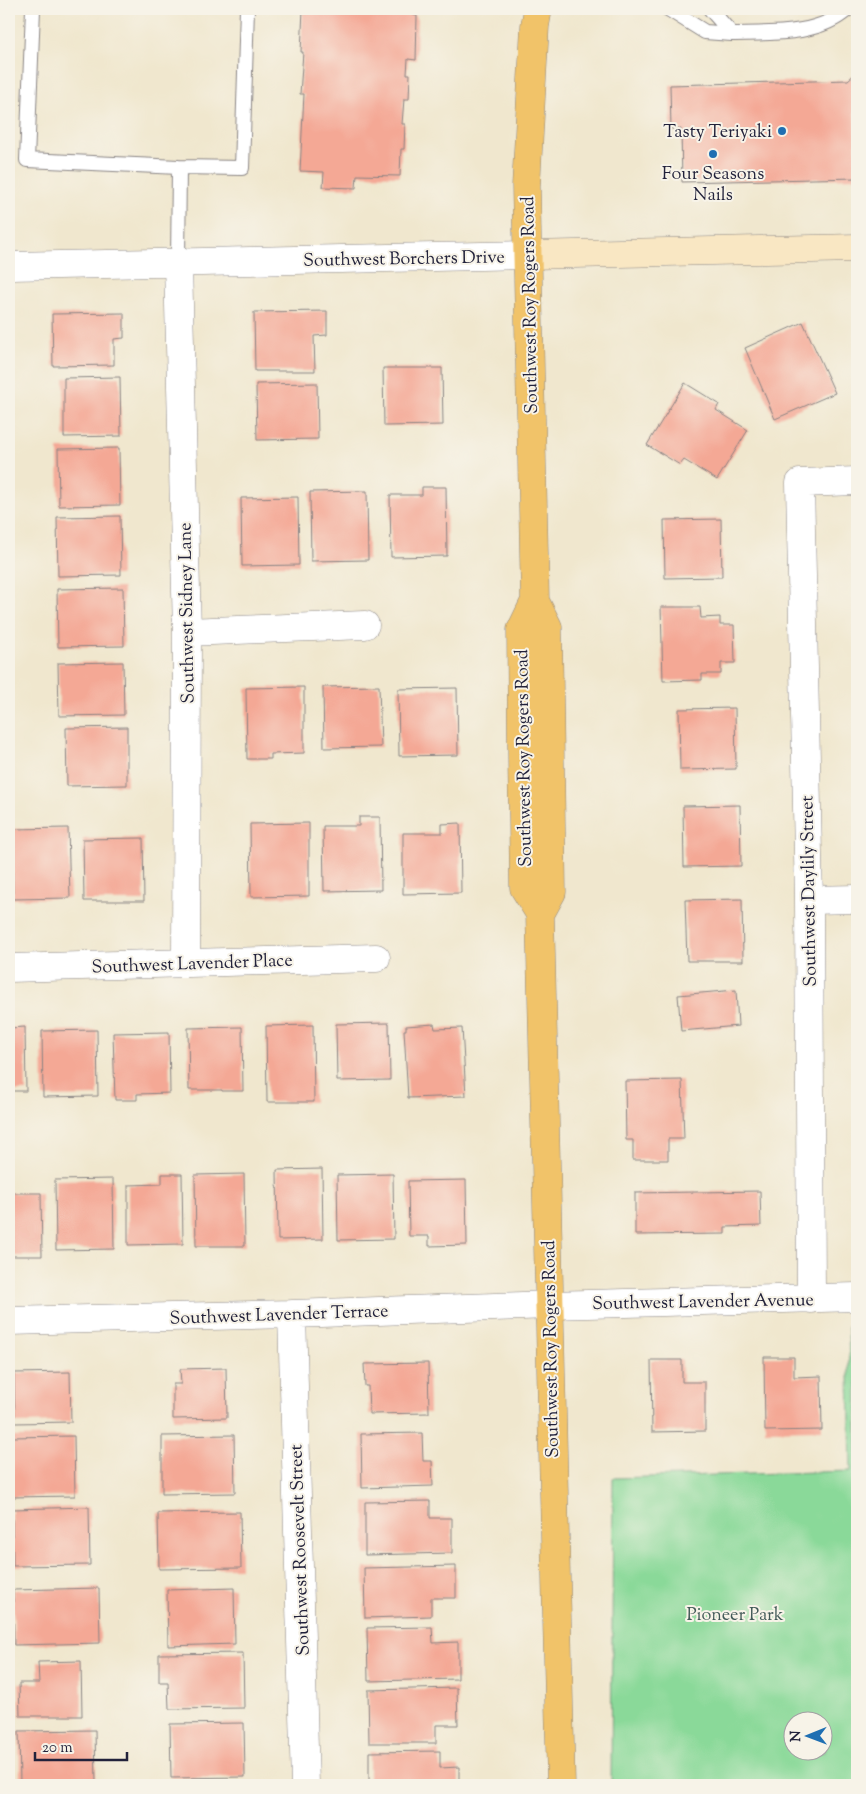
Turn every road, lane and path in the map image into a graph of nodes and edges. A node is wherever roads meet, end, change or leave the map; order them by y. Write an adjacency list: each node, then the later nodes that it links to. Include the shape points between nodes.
1 (33, 9): 8 (lane, via 26,160)
2 (248, 9): 8 (lane, via 242,168)
3 (538, 9): 10 (main road, Southwest Roy Rogers Road, via 526,186)
4 (668, 9): 7 (lane, via 705,32)
5 (710, 9): 7 (lane)
6 (848, 9): 7 (lane, via 814,27)
7 (732, 34)
8 (179, 167): 11 (lane)
9 (857, 248): 10 (street, Southwest Borchers Drive)
10 (528, 255): 11 (street, Southwest Borchers Drive); 23 (main road, Southwest Roy Rogers Road, via 535,601 521,630 524,888 540,914)
11 (178, 263): 12 (street, Southwest Borchers Drive); 15 (street, Southwest Sidney Lane)
12 (11, 266)
13 (857, 481): 17 (street, Southwest Daylily Street, via 800,482)
14 (365, 625): 15 (street)
15 (187, 632): 19 (street, Southwest Sidney Lane)
16 (857, 898): 17 (street)
17 (809, 900): 22 (street, Southwest Daylily Street)
18 (376, 958): 19 (street, Southwest Lavender Place)
19 (186, 963): 20 (street, Southwest Lavender Place)
20 (9, 968)
21 (857, 1297): 22 (street, Southwest Lavender Avenue)
22 (811, 1299): 23 (street, Southwest Lavender Avenue)
23 (549, 1305): 24 (street, Southwest Lavender Terrace); 27 (main road, Southwest Roy Rogers Road)
24 (292, 1314): 25 (street, Southwest Lavender Terrace); 26 (street, Southwest Roosevelt Street)
25 (9, 1321)
26 (305, 1785)
27 (561, 1785)

